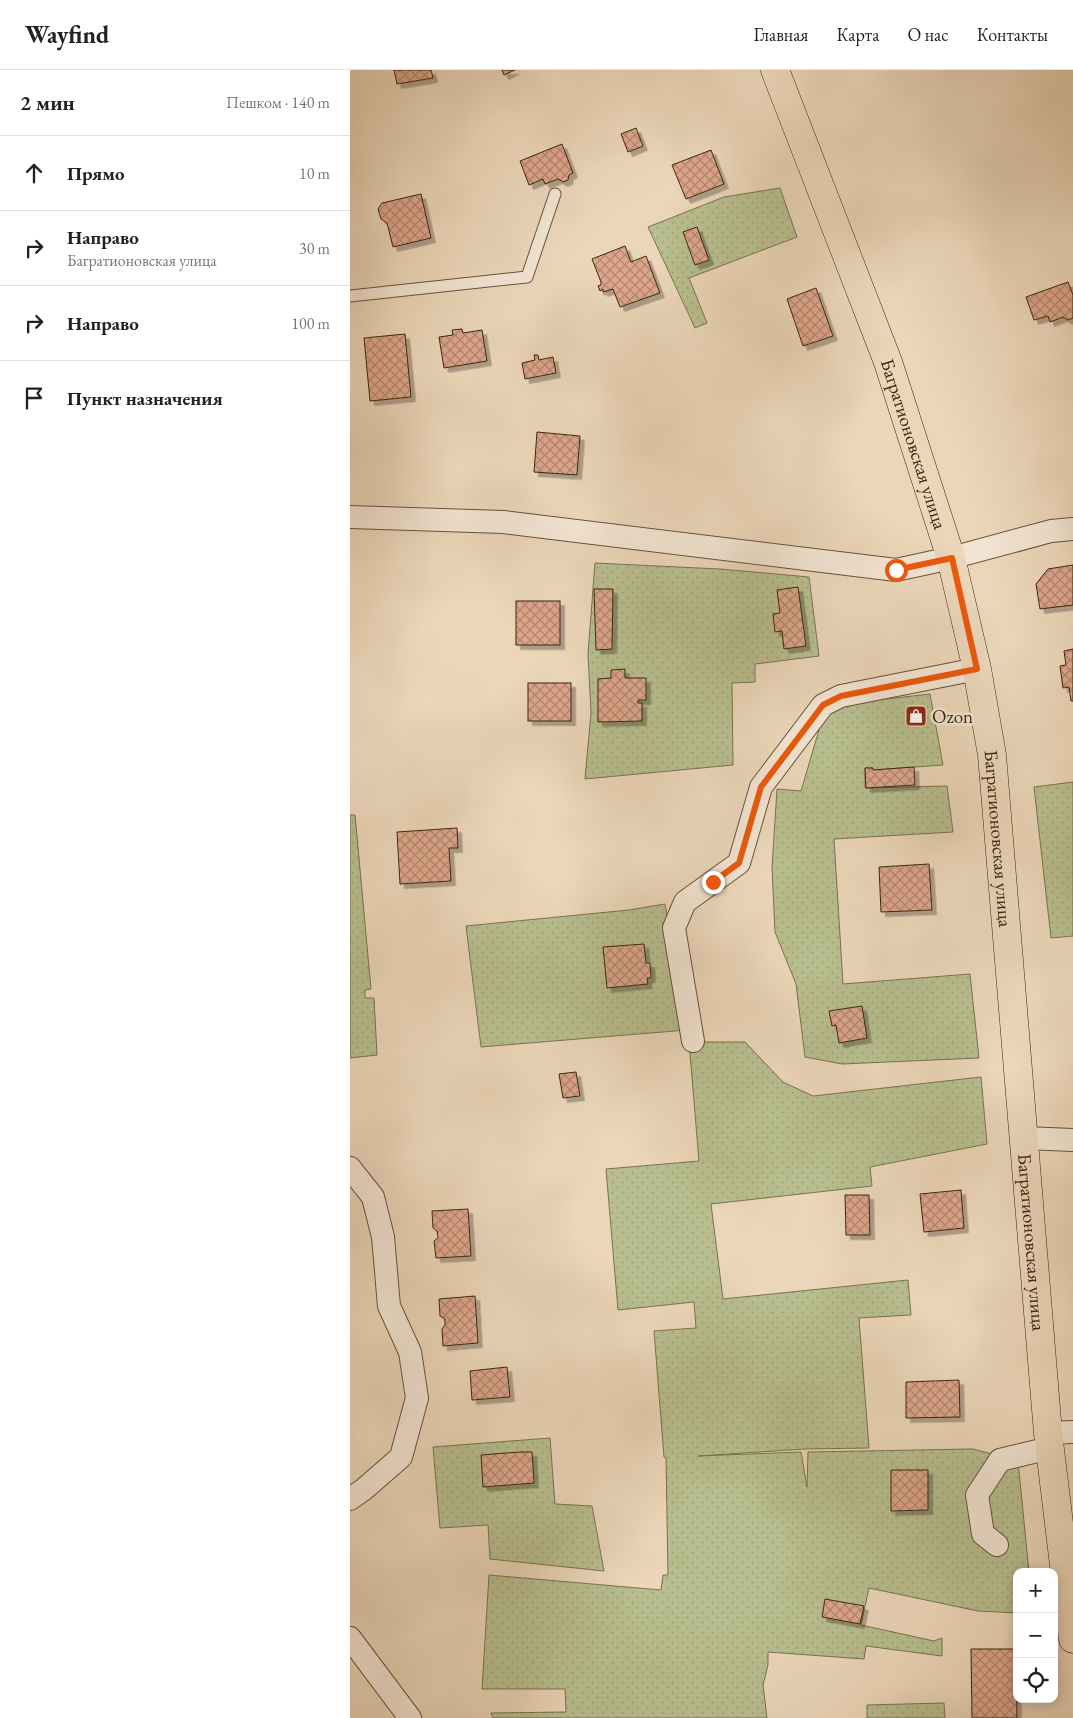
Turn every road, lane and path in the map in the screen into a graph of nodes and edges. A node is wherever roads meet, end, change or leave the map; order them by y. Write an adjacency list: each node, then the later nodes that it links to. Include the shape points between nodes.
1 (775, 70): 6 (main road, Багратионовская улица, via 888,362)
2 (555, 194): 3 (lane, via 527,277)
3 (350, 296)
4 (350, 517): 6 (street, via 503,522 896,570)
5 (1073, 529): 6 (street, via 1050,531)
6 (952, 558): 7 (main road, Багратионовская улица)
7 (977, 669): 8 (street, via 841,696 823,705 761,787 739,863 685,902 674,928); 9 (main road, Багратионовская улица, via 992,755)
8 (693, 1041)
9 (1025, 1138): 10 (street); 12 (main road, Багратионовская улица)
10 (1073, 1140)
11 (350, 1168): 13 (street, via 373,1197 382,1237 389,1306 410,1352 417,1398 401,1457)
12 (1057, 1438): 14 (street, via 1000,1460 977,1495 983,1534); 16 (main road, Багратионовская улица)
13 (350, 1499)
14 (997, 1545)
15 (350, 1638): 17 (street)
16 (1073, 1638)
17 (410, 1718)

